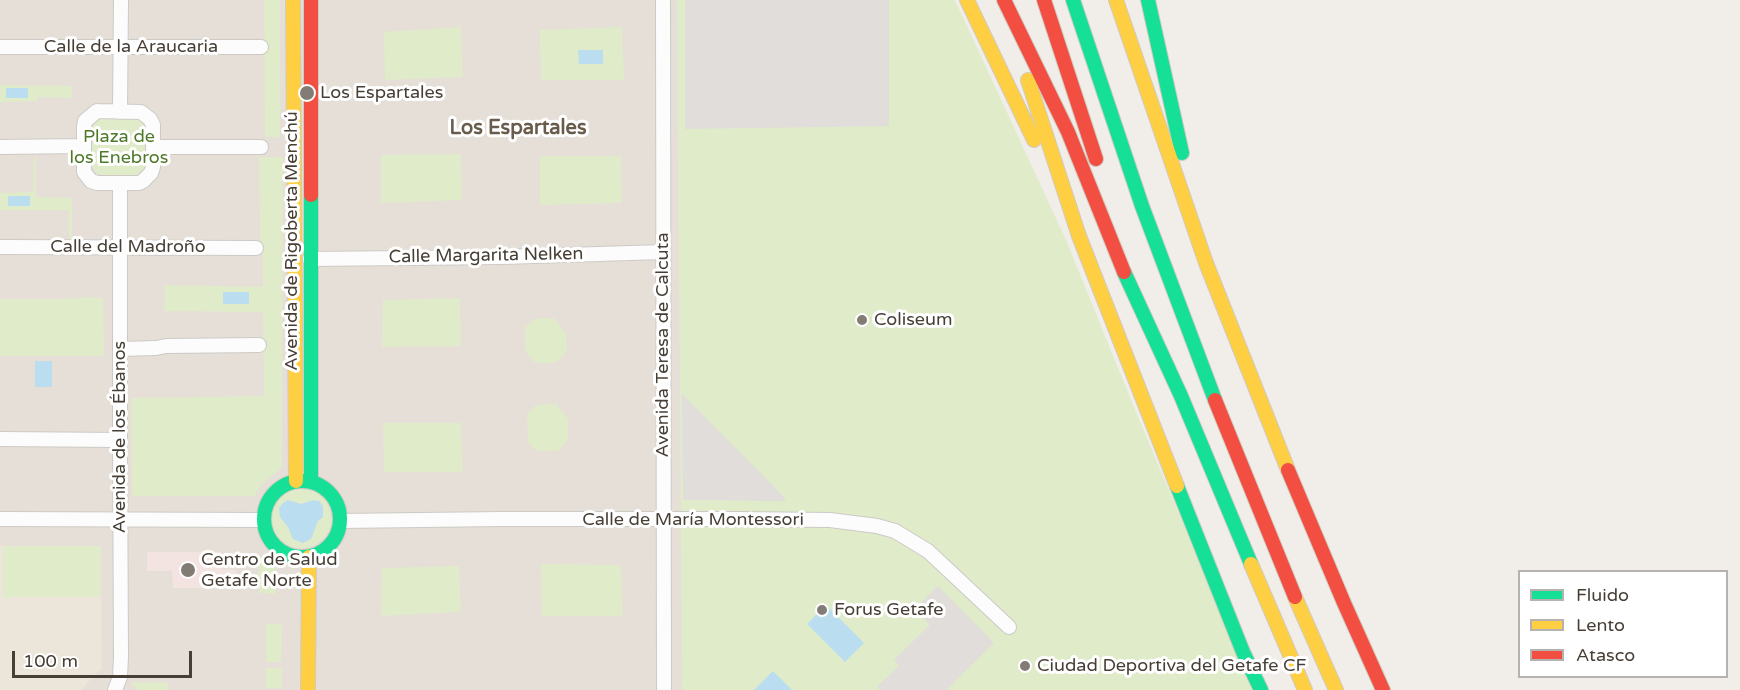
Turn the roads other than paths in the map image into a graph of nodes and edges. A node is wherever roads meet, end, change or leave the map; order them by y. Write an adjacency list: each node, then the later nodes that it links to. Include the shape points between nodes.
1 (121, 0): 12 (street)
2 (293, 0): 34 (main road, Avenida de Rigoberta Menchú)
3 (310, 0): 27 (main road, Avenida de Rigoberta Menchú)
4 (663, 0): 26 (street, Avenida Teresa de Calcuta)
5 (967, 0): 22 (main road)
6 (1003, 0): 22 (main road); 31 (main road, via 1068,132 1130,288)
7 (1044, 0): 19 (main road)
8 (1073, 0): 49 (main road, via 1142,206 1206,379)
9 (1116, 0): 28 (main road)
10 (1148, 0): 28 (main road, via 1190,187)
11 (0, 47): 12 (street, Calle de la Araucaria)
12 (121, 47): 13 (street, Calle de la Araucaria); 14 (street)
13 (261, 47)
14 (120, 112): 15 (street, via 97,111 90,116 85,121); 17 (street, via 141,112 150,119)
15 (83, 146): 16 (street); 20 (street, via 84,172 91,182)
16 (0, 147)
17 (153, 147): 18 (street); 20 (street, via 153,167 148,178 140,183)
18 (261, 147)
19 (1101, 175)
20 (120, 183): 24 (street, Avenida de los Ébanos)
21 (1108, 197): 31 (main road)
22 (1079, 236): 47 (main road, via 1155,434)
23 (0, 247): 24 (street, Calle del Madroño)
24 (120, 247): 25 (street, Calle del Madroño); 30 (street, Avenida de los Ébanos)
25 (256, 248)
26 (663, 252): 27 (street, Calle Margarita Nelken); 39 (street, Avenida Teresa de Calcuta)
27 (310, 259): 35 (main road, Avenida de Rigoberta Menchú)
28 (1222, 301): 50 (main road, via 1275,438)
29 (259, 345): 30 (street)
30 (120, 349): 33 (street, Avenida de los Ébanos)
31 (1181, 396): 48 (main road)
32 (0, 439): 33 (street)
33 (120, 440): 37 (street, Avenida de los Ébanos)
34 (296, 481): 35 (main road); 38 (main road, via 285,484 269,499)
35 (311, 482): 40 (main road, via 333,496)
36 (0, 519): 37 (street)
37 (121, 519): 38 (street); 43 (street, Avenida de los Ébanos, via 121,657)
38 (264, 520): 41 (main road, via 265,531 277,549)
39 (663, 520): 40 (street, Calle de María Montessori); 42 (street, Calle de María Montessori, via 830,520 895,531 928,551); 46 (street, Avenida Teresa de Calcuta)
40 (340, 521): 41 (main road, via 329,546 321,553)
41 (303, 557): 44 (main road); 45 (main road)
42 (1009, 627)
43 (115, 690)
44 (295, 690)
45 (308, 690)
46 (664, 690)
47 (1261, 690)
48 (1305, 690)
49 (1336, 690)
50 (1383, 690)

